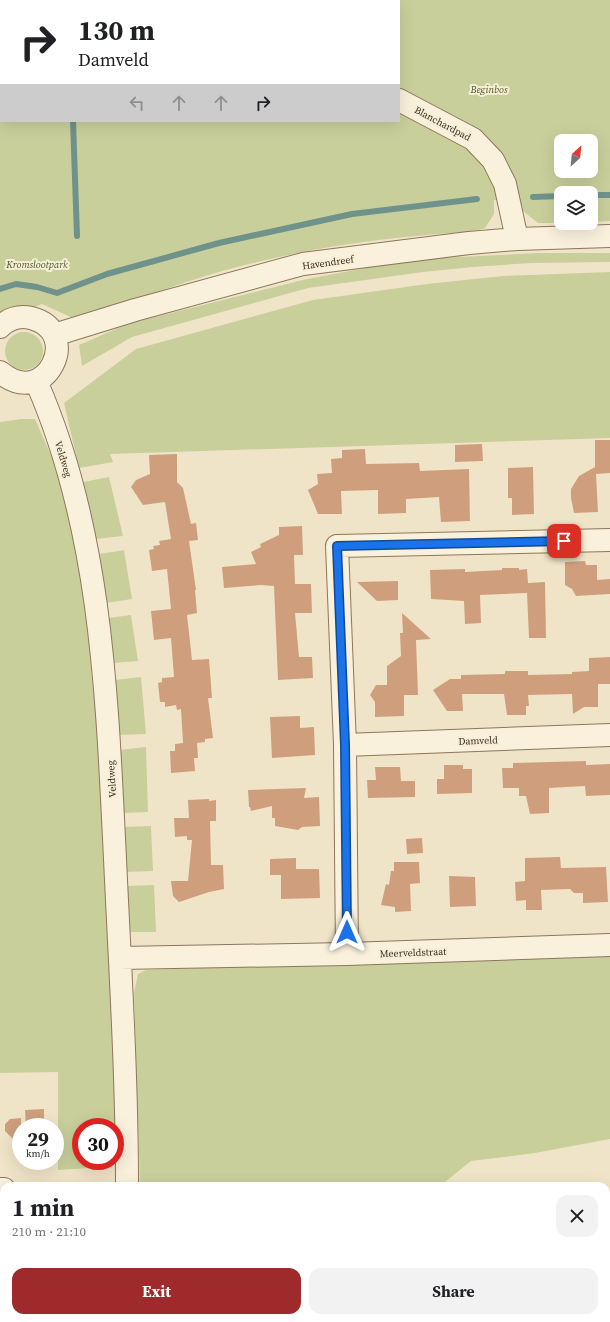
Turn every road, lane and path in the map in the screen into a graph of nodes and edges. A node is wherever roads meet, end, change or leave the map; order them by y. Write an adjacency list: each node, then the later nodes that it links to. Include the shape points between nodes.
1 (400, 101): 3 (street, Blanchardpad, via 473,139 492,160 505,184)
2 (610, 236): 3 (street, Havendreef)
3 (517, 239): 5 (street, Havendreef, via 303,264 134,310)
4 (0, 327): 5 (street, via 5,322 27,316 38,319)
5 (54, 335): 7 (street, via 57,356 53,367)
6 (0, 372): 7 (street, via 16,382)
7 (36, 381): 13 (street, Veldweg, via 62,449 91,570 102,646 108,721)
8 (610, 540): 10 (street, via 337,546)
9 (610, 735): 10 (street, Damveld)
10 (345, 745): 12 (street)
11 (610, 945): 12 (street, Meerveldstraat)
12 (347, 954): 13 (street, Meerveldstraat)
13 (120, 958): 14 (street, Veldweg)
14 (127, 1182)

